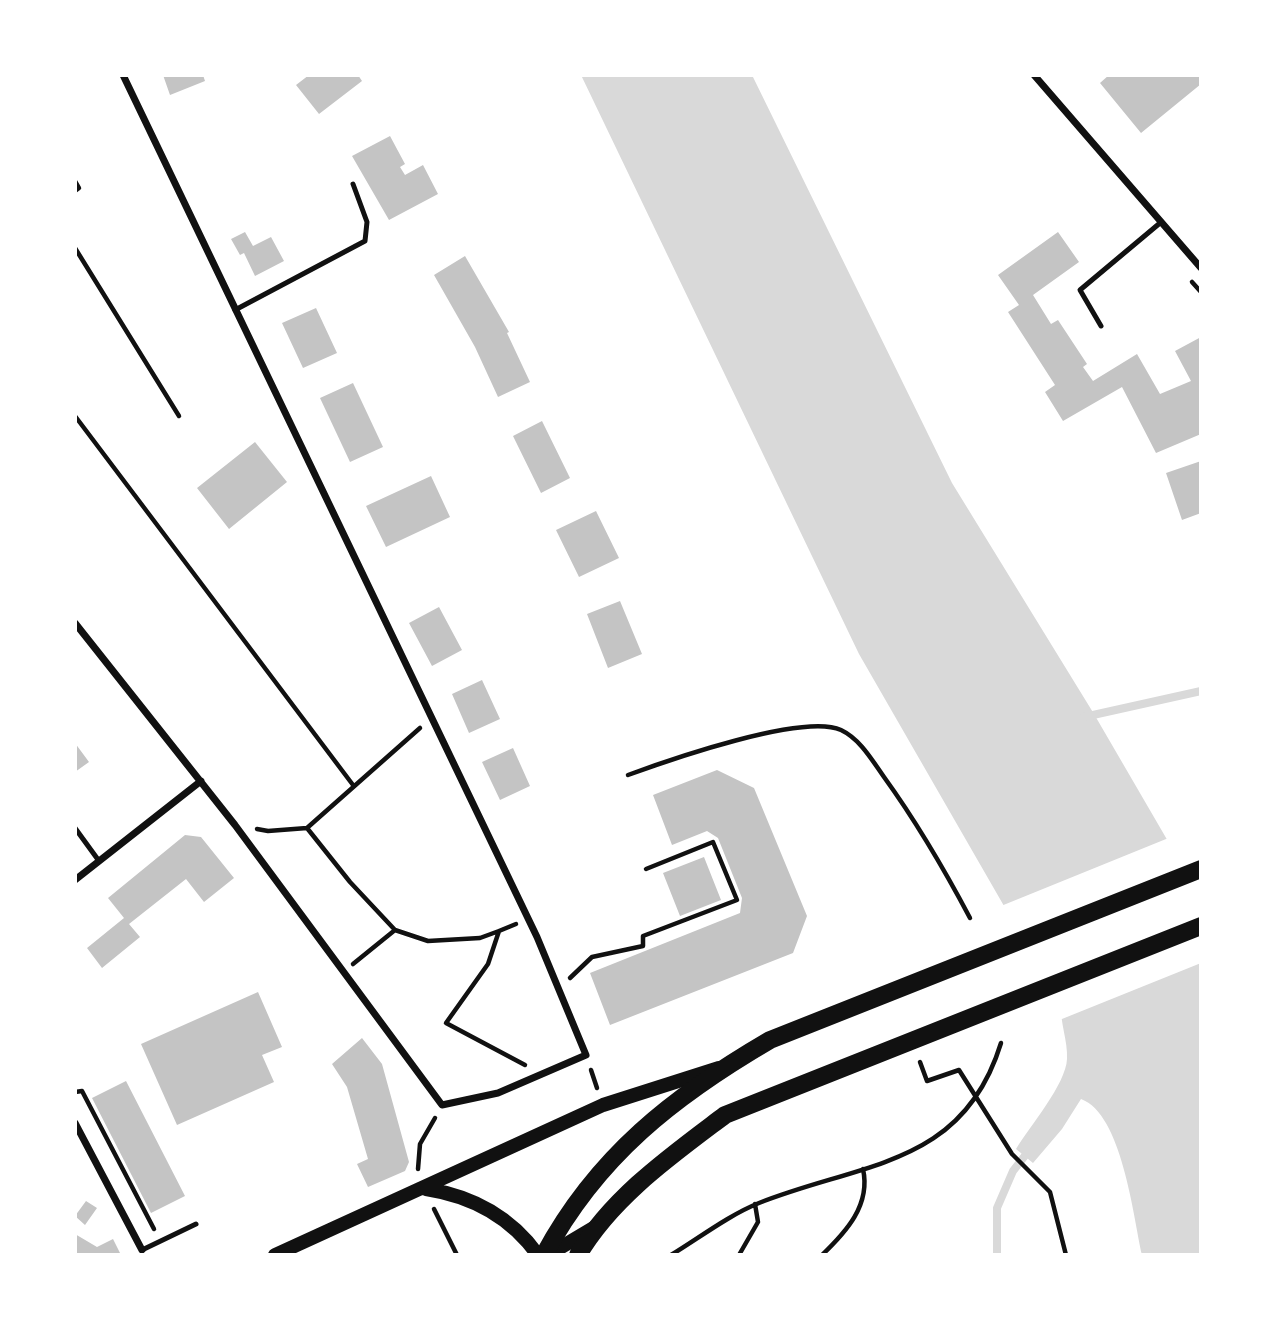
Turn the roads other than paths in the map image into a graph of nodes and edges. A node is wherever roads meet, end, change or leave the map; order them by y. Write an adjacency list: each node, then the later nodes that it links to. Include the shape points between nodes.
1 (123, 75): 6 (street)
2 (1034, 75): 4 (street)
3 (353, 184): 6 (lane, via 367,222 365,241)
4 (1160, 223): 5 (street); 7 (lane, via 1080,290)
5 (1201, 268)
6 (234, 310): 9 (street, via 528,918 586,1055 498,1093 442,1105)
7 (1101, 326)
8 (75, 623): 9 (street)
9 (201, 781): 11 (street)
10 (75, 828): 11 (lane)
11 (99, 861): 13 (street)
12 (1201, 869): 15 (main road, via 770,1040)
13 (75, 880)
14 (1201, 926): 18 (main road, via 725,1115 658,1166)
15 (727, 1065): 17 (main road, via 603,1105); 23 (main road, via 660,1112 621,1150 566,1213)
16 (75, 1122): 20 (street)
17 (424, 1189): 21 (main road); 22 (main road, via 448,1193 492,1211 511,1224)
18 (603, 1222): 23 (main road); 24 (main road)
19 (196, 1224): 20 (lane)
20 (142, 1250)
21 (275, 1255)
22 (538, 1255)
23 (546, 1255)
24 (578, 1255)

